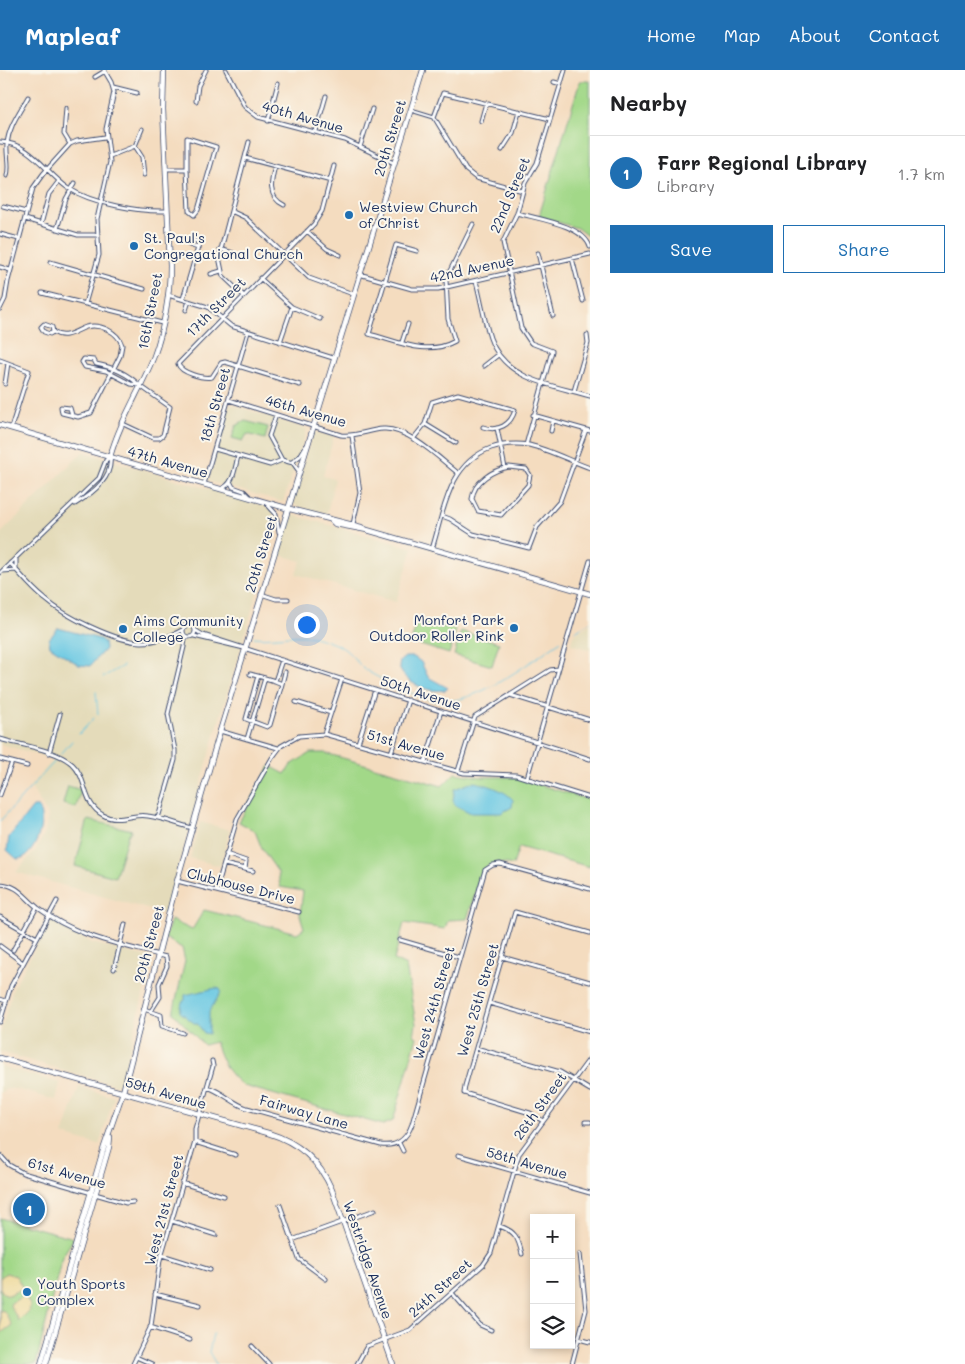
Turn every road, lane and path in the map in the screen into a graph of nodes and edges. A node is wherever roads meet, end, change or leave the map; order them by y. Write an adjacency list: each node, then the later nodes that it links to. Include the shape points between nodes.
1 (164, 70): 42 (main road, 16th Street)
2 (206, 70): 15 (street, via 198,86)
3 (226, 70): 23 (street, 40th Avenue, via 245,107)
4 (423, 70): 19 (main road, 20th Street)
5 (565, 70): 10 (street, 22nd Street)
6 (105, 71): 7 (street); 11 (street)
7 (95, 77)
8 (554, 82): 10 (street)
9 (278, 83): 23 (street)
10 (561, 84): 22 (street, 22nd Street)
11 (113, 87): 12 (street); 27 (street)
12 (137, 94)
13 (326, 96): 26 (street)
14 (28, 97): 29 (street, via 10,126)
15 (196, 101)
16 (486, 103): 20 (street); 21 (street, via 443,93); 24 (street)
17 (66, 108): 31 (street, via 64,134)
18 (372, 109): 33 (street)
19 (410, 110): 21 (street); 37 (main road, 20th Street)
20 (519, 111): 22 (street); 34 (street, via 513,133)
21 (434, 117): 49 (street, via 470,174)
22 (550, 119): 49 (street, 22nd Street, via 537,163)
23 (268, 121): 26 (street, 40th Avenue)
24 (481, 121)
25 (142, 129): 32 (street)
26 (316, 131): 33 (street, 40th Avenue)
27 (105, 137): 31 (street); 35 (street)
28 (0, 142): 29 (street)
29 (7, 142): 41 (street, via 26,150); 44 (street)
30 (250, 142): 36 (street)
31 (70, 144): 41 (street)
32 (135, 146): 35 (street); 43 (street, via 142,157)
33 (360, 147): 37 (street, 40th Avenue)
34 (502, 150)
35 (110, 156): 50 (street)
36 (245, 158): 38 (street); 54 (street)
37 (394, 163): 82 (main road, 20th Street)
38 (276, 166): 46 (street); 51 (street, via 271,190 278,202)
39 (334, 166): 46 (street, 17th Street)
40 (188, 168): 40 (street, via 186,138 216,147 194,215 189,211); 42 (street)
41 (47, 169): 45 (street); 55 (street, via 33,188)
42 (166, 170): 53 (main road, 16th Street)
43 (144, 175)
44 (7, 176)
45 (59, 181): 48 (street); 58 (street, via 49,194)
46 (331, 181): 61 (street, 17th Street, via 322,211)
47 (75, 183): 48 (street)
48 (71, 190): 50 (street); 60 (street)
49 (523, 191): 56 (street, 22nd Street)
50 (102, 200): 53 (street); 63 (street, via 97,219)
51 (284, 204)
52 (2, 206): 55 (street)
53 (168, 211): 91 (main road, 16th Street, via 170,274)
54 (230, 211): 67 (street); 72 (street, via 246,218)
55 (26, 212): 57 (street)
56 (517, 214): 65 (street, via 578,231 588,240); 80 (street, 22nd Street, via 502,242)
57 (24, 219): 58 (street); 64 (street)
58 (41, 224): 60 (street)
59 (473, 224): 87 (street, via 447,275)
60 (57, 229): 63 (street, via 86,237)
61 (307, 231): 72 (street, 17th Street); 73 (street, via 327,249)
62 (0, 234): 64 (street)
63 (98, 235): 83 (street, via 100,249)
64 (19, 239): 78 (street)
65 (590, 247)
66 (198, 248): 66 (street, via 199,243 188,241 189,245); 93 (street)
67 (220, 249): 69 (street); 79 (street)
68 (417, 250): 85 (street, via 396,245)
69 (233, 253)
70 (538, 253): 76 (street)
71 (590, 254): 74 (street, 42nd Avenue)
72 (283, 255): 84 (street, 17th Street); 90 (street, via 315,281)
73 (340, 255)
74 (572, 258): 76 (street, 42nd Avenue); 95 (street)
75 (50, 262): 83 (street)
76 (540, 266): 80 (street, 42nd Avenue); 100 (street)
77 (0, 267): 78 (street)
78 (10, 270): 98 (street)
79 (221, 271): 81 (street); 92 (street)
80 (508, 273): 86 (street, 42nd Avenue); 120 (street, 22nd Street, via 524,334 531,343 552,351)
81 (211, 274)
82 (359, 274): 85 (street, 42nd Avenue); 90 (main road, 20th Street)
83 (94, 275): 88 (street); 96 (street)
84 (260, 278): 92 (street, 17th Street); 97 (street)
85 (385, 281): 87 (street, 42nd Avenue, via 421,290); 111 (street, via 369,334)
86 (476, 281): 87 (street, 42nd Avenue); 112 (street, via 490,339)
87 (447, 287): 111 (street, via 448,319 455,341 442,348 428,349)
88 (144, 289)
89 (42, 293): 96 (street)
90 (353, 294): 113 (main road, 20th Street)
91 (167, 295): 93 (street); 103 (main road, 16th Street)
92 (243, 295): 101 (street, 17th Street)
93 (183, 299): 94 (street)
94 (189, 301): 99 (street); 101 (street, via 208,307)
95 (583, 301)
96 (85, 304): 103 (street)
97 (292, 307): 102 (street); 110 (street)
98 (0, 309)
99 (186, 310)
100 (553, 316)
101 (220, 318): 107 (street); 117 (street, 17th Street, via 179,361 178,366 208,378 221,363)
102 (320, 318)
103 (162, 323): 122 (main road, 16th Street, via 154,356)
104 (408, 324): 111 (street)
105 (254, 328): 108 (street)
106 (53, 332): 119 (street, via 67,335 92,326 112,332 119,338 122,352)
107 (248, 332): 108 (street); 117 (street, 18th Street)
108 (253, 333): 110 (street)
109 (587, 335): 124 (street, via 588,343)
110 (280, 342): 113 (street)
111 (402, 342)
112 (498, 355): 118 (street); 120 (street, via 521,375)
113 (333, 358): 134 (main road, 20th Street)
114 (0, 360): 115 (street)
115 (8, 362): 121 (street); 136 (street, via 29,371)
116 (96, 366): 119 (street)
117 (238, 366): 123 (street); 126 (street, 18th Street)
118 (484, 366)
119 (112, 371): 122 (street, via 131,384); 127 (street, via 91,413 82,417)
120 (542, 382): 124 (street); 129 (street, 22nd Street)
121 (5, 384)
122 (139, 385): 131 (main road, 16th Street); 131 (street, via 170,407 163,435 153,438)
123 (300, 385)
124 (574, 391): 125 (street)
125 (590, 396)
126 (228, 400): 128 (street, 46th Avenue); 146 (street, 18th Street)
127 (72, 415)
128 (276, 415): 134 (street, 46th Avenue); 149 (street, via 269,436)
129 (533, 415): 130 (street); 144 (street, 22nd Street)
130 (554, 420): 138 (street); 139 (street)
131 (121, 422): 148 (main road, 16th Street)
132 (425, 424): 137 (street, via 432,402 458,394 514,410 509,423); 141 (street); 142 (street)
133 (0, 425): 136 (main road, 47th Avenue)
134 (312, 426): 140 (street, 46th Avenue); 145 (main road, 20th Street)
135 (483, 427): 137 (street)
136 (11, 428): 148 (main road, 47th Avenue)
137 (497, 429): 143 (street)
138 (588, 430): 151 (street)
139 (551, 432)
140 (352, 436): 141 (street, 46th Avenue, via 385,428); 164 (street, via 360,491)
141 (413, 439): 155 (street, 46th Avenue)
142 (456, 443)
143 (500, 445): 144 (street); 152 (street); 155 (street, via 475,457)
144 (526, 445): 151 (street)
145 (306, 446): 150 (street, via 297,460); 154 (main road, 20th Street)
146 (215, 448): 147 (street); 157 (street, 18th Street)
147 (238, 456): 149 (street, via 270,465); 156 (street)
148 (110, 457): 157 (main road, 47th Avenue); 168 (street, via 99,478)
149 (282, 460): 150 (street)
150 (291, 462): 154 (street)
151 (575, 463): 153 (street); 162 (street, via 560,501 537,527 529,548 473,534)
152 (505, 468): 152 (street, via 488,475 474,492 472,501 478,511 501,515 529,483 526,469 516,466)
153 (590, 468)
154 (298, 470): 161 (main road, 20th Street)
155 (458, 473): 162 (street)
156 (231, 483): 158 (street); 159 (street, via 232,487 244,491)
157 (204, 484): 158 (main road, 47th Avenue)
158 (220, 489): 159 (main road, 47th Avenue)
159 (249, 497): 160 (main road, 47th Avenue)
160 (264, 501): 161 (main road, 47th Avenue); 166 (street, via 276,514)
161 (286, 508): 163 (main road, 47th Avenue); 166 (main road, 20th Street)
162 (442, 516): 167 (street)
163 (331, 520): 164 (main road, 47th Avenue); 165 (main road, 47th Avenue, via 335,524)
164 (353, 524): 165 (main road, 47th Avenue)
165 (367, 530): 167 (main road, 47th Avenue)
166 (279, 532): 174 (main road, 20th Street)
167 (432, 549): 173 (main road, 47th Avenue)
168 (16, 557): 170 (street); 171 (street)
169 (590, 561): 173 (street)
170 (10, 563): 171 (street); 172 (street)
171 (16, 570): 172 (street); 179 (street, via 44,599 92,628 142,642)
172 (1, 572)
173 (581, 591): 175 (main road, 47th Avenue); 185 (street)
174 (261, 594): 176 (street); 183 (main road, 20th Street)
175 (590, 594)
176 (288, 599)
177 (182, 630): 178 (street, via 188,625); 179 (street); 180 (street)
178 (195, 630): 181 (street); 183 (street, 50th Avenue)
179 (172, 635): 180 (street, 50th Avenue)
180 (184, 636): 181 (street, 50th Avenue); 182 (street)
181 (192, 636): 182 (street); 183 (street, 50th Avenue)
182 (184, 648): 222 (street, via 168,706 175,760)
183 (244, 648): 184 (street, 50th Avenue); 204 (main road, 20th Street)
184 (282, 660): 190 (street, 50th Avenue); 191 (street)
185 (558, 669): 194 (street, via 550,670); 197 (street)
186 (286, 672): 192 (street)
187 (250, 674): 188 (street)
188 (258, 676): 189 (street); 202 (street, via 246,718)
189 (265, 678): 191 (street); 202 (street)
190 (342, 679): 193 (street, 50th Avenue); 199 (street)
191 (275, 681): 192 (street)
192 (282, 684): 202 (street, via 269,726)
193 (375, 690): 195 (street, 50th Avenue); 209 (street)
194 (510, 695): 197 (street); 203 (street, via 475,717)
195 (408, 700): 198 (street, 50th Avenue); 211 (street)
196 (296, 702): 199 (street)
197 (546, 708): 201 (street); 208 (street)
198 (441, 711): 203 (street, 50th Avenue); 216 (street)
199 (330, 713): 205 (street)
200 (60, 714): 212 (street)
201 (590, 720)
202 (252, 722): 207 (street)
203 (474, 722): 208 (street, 50th Avenue); 218 (street)
204 (220, 731): 207 (street); 223 (main road, 20th Street)
205 (324, 734): 209 (street, 51st Avenue); 210 (street, 51st Avenue, via 299,736)
206 (0, 739): 212 (street)
207 (247, 739): 210 (street)
208 (537, 742): 214 (street, 50th Avenue); 219 (street)
209 (358, 743): 211 (street, 51st Avenue)
210 (279, 748): 224 (street, via 237,819)
211 (391, 752): 216 (street, 51st Avenue)
212 (49, 753): 222 (street, via 72,764 81,777 90,803 102,814 119,820 138,816)
213 (0, 759): 215 (street)
214 (590, 759)
215 (12, 762): 217 (street); 220 (street)
216 (425, 762): 218 (street, 51st Avenue)
217 (27, 766)
218 (458, 771): 219 (street, 51st Avenue)
219 (527, 778): 221 (street, 51st Avenue)
220 (0, 796)
221 (590, 798)
222 (158, 818): 223 (street)
223 (192, 828): 228 (main road, 20th Street)
224 (226, 854): 225 (street); 226 (street, via 246,861)
225 (224, 864): 226 (street); 231 (street)
226 (245, 869): 227 (street)
227 (253, 871)
228 (177, 881): 231 (street, Clubhouse Drive); 245 (main road, 20th Street)
229 (0, 884): 233 (street, via 19,889)
230 (590, 889): 246 (street, West 24th Street, via 500,864 489,867 483,874)
231 (216, 891): 234 (street, Clubhouse Drive)
232 (57, 901): 235 (street)
233 (37, 907): 235 (street); 238 (street)
234 (299, 912)
235 (50, 915): 240 (street); 242 (street, via 91,938)
236 (0, 917): 238 (street)
237 (125, 924): 242 (street)
238 (24, 931): 240 (street); 244 (street)
239 (590, 933): 247 (street, West 25th Street, via 515,912)
240 (37, 938): 248 (street)
241 (400, 940): 246 (street)
242 (119, 945): 245 (street); 249 (street)
243 (0, 946): 248 (street)
244 (13, 950)
245 (158, 955): 254 (main road, 20th Street); 255 (street, via 166,957 168,963 159,984 160,997)
246 (459, 957): 272 (street, West 24th Street, via 410,1131)
247 (502, 957): 250 (street); 253 (street, West 25th Street)
248 (23, 963): 252 (street)
249 (114, 969)
250 (590, 982)
251 (0, 999): 252 (street)
252 (6, 1001): 256 (street)
253 (489, 1003): 257 (street); 259 (street, West 25th Street)
254 (144, 1009): 255 (street); 266 (main road, 20th Street)
255 (151, 1011): 258 (street, via 161,1014 162,1026)
256 (0, 1022)
257 (590, 1032)
258 (183, 1033)
259 (476, 1048): 263 (street, via 560,1072); 268 (street, West 25th Street, via 464,1094 530,1113)
260 (0, 1058): 266 (main road, 59th Avenue)
261 (590, 1058): 263 (street, 26th Street)
262 (212, 1061): 264 (street, West 21st Street)
263 (573, 1080): 265 (street); 268 (street, 26th Street)
264 (207, 1087): 267 (street, West 21st Street); 272 (street, Fairway Lane, via 220,1091 235,1104 247,1108 381,1145)
265 (590, 1090)
266 (123, 1092): 267 (main road, 59th Avenue); 280 (main road, 20th Street, via 104,1147)
267 (199, 1115): 271 (street, West 21st Street); 277 (main road, 59th Avenue, via 283,1138 303,1150)
268 (543, 1121): 278 (street, 26th Street, via 519,1154)
269 (584, 1122): 270 (street)
270 (590, 1122)
271 (195, 1142): 275 (street); 279 (street, West 21st Street)
272 (399, 1143): 273 (street)
273 (403, 1151)
274 (0, 1155): 280 (street, 61st Avenue, via 23,1173)
275 (236, 1155)
276 (458, 1155): 278 (street, 58th Avenue)
277 (318, 1166): 287 (main road, Westridge Avenue, via 332,1190)
278 (513, 1171): 281 (street, 58th Avenue); 288 (street, 24th Street)
279 (182, 1183): 282 (street); 286 (street, West 21st Street)
280 (93, 1193): 283 (street, 61st Avenue, via 126,1203); 295 (main road, 20th Street)
281 (590, 1193)
282 (224, 1196)
283 (133, 1202)
284 (280, 1206): 290 (street)
285 (375, 1210): 287 (street)
286 (172, 1221): 289 (street); 293 (street, West 21st Street)
287 (343, 1222): 290 (street); 302 (main road, Westridge Avenue)
288 (498, 1226): 291 (street, via 516,1235); 297 (street, 24th Street, via 486,1261)
289 (216, 1235)
290 (292, 1240): 296 (street, via 302,1263)
291 (522, 1254)
292 (580, 1254): 303 (street, via 586,1310)
293 (162, 1255): 294 (street); 298 (street, West 21st Street)
294 (210, 1270)
295 (70, 1275): 308 (main road, 20th Street); 309 (main road, 20th Street)
296 (326, 1279)
297 (452, 1293): 301 (street, via 480,1324); 302 (street, 24th Street, via 410,1330)
298 (156, 1294): 299 (street); 300 (street, West 21st Street)
299 (200, 1305)
300 (150, 1327): 304 (street); 307 (street, West 21st Street)
301 (491, 1330)
302 (383, 1338): 313 (street, 24th Street, via 367,1346); 314 (main road, Westridge Avenue)
303 (579, 1339): 305 (street); 315 (street)
304 (190, 1340)
305 (590, 1342)
306 (252, 1346): 312 (street)
307 (136, 1357): 310 (street, West 21st Street); 311 (street)
308 (41, 1364)
309 (46, 1364)
310 (133, 1364)
311 (152, 1364)
312 (269, 1364)
313 (357, 1364)
314 (393, 1364)
315 (572, 1364)

